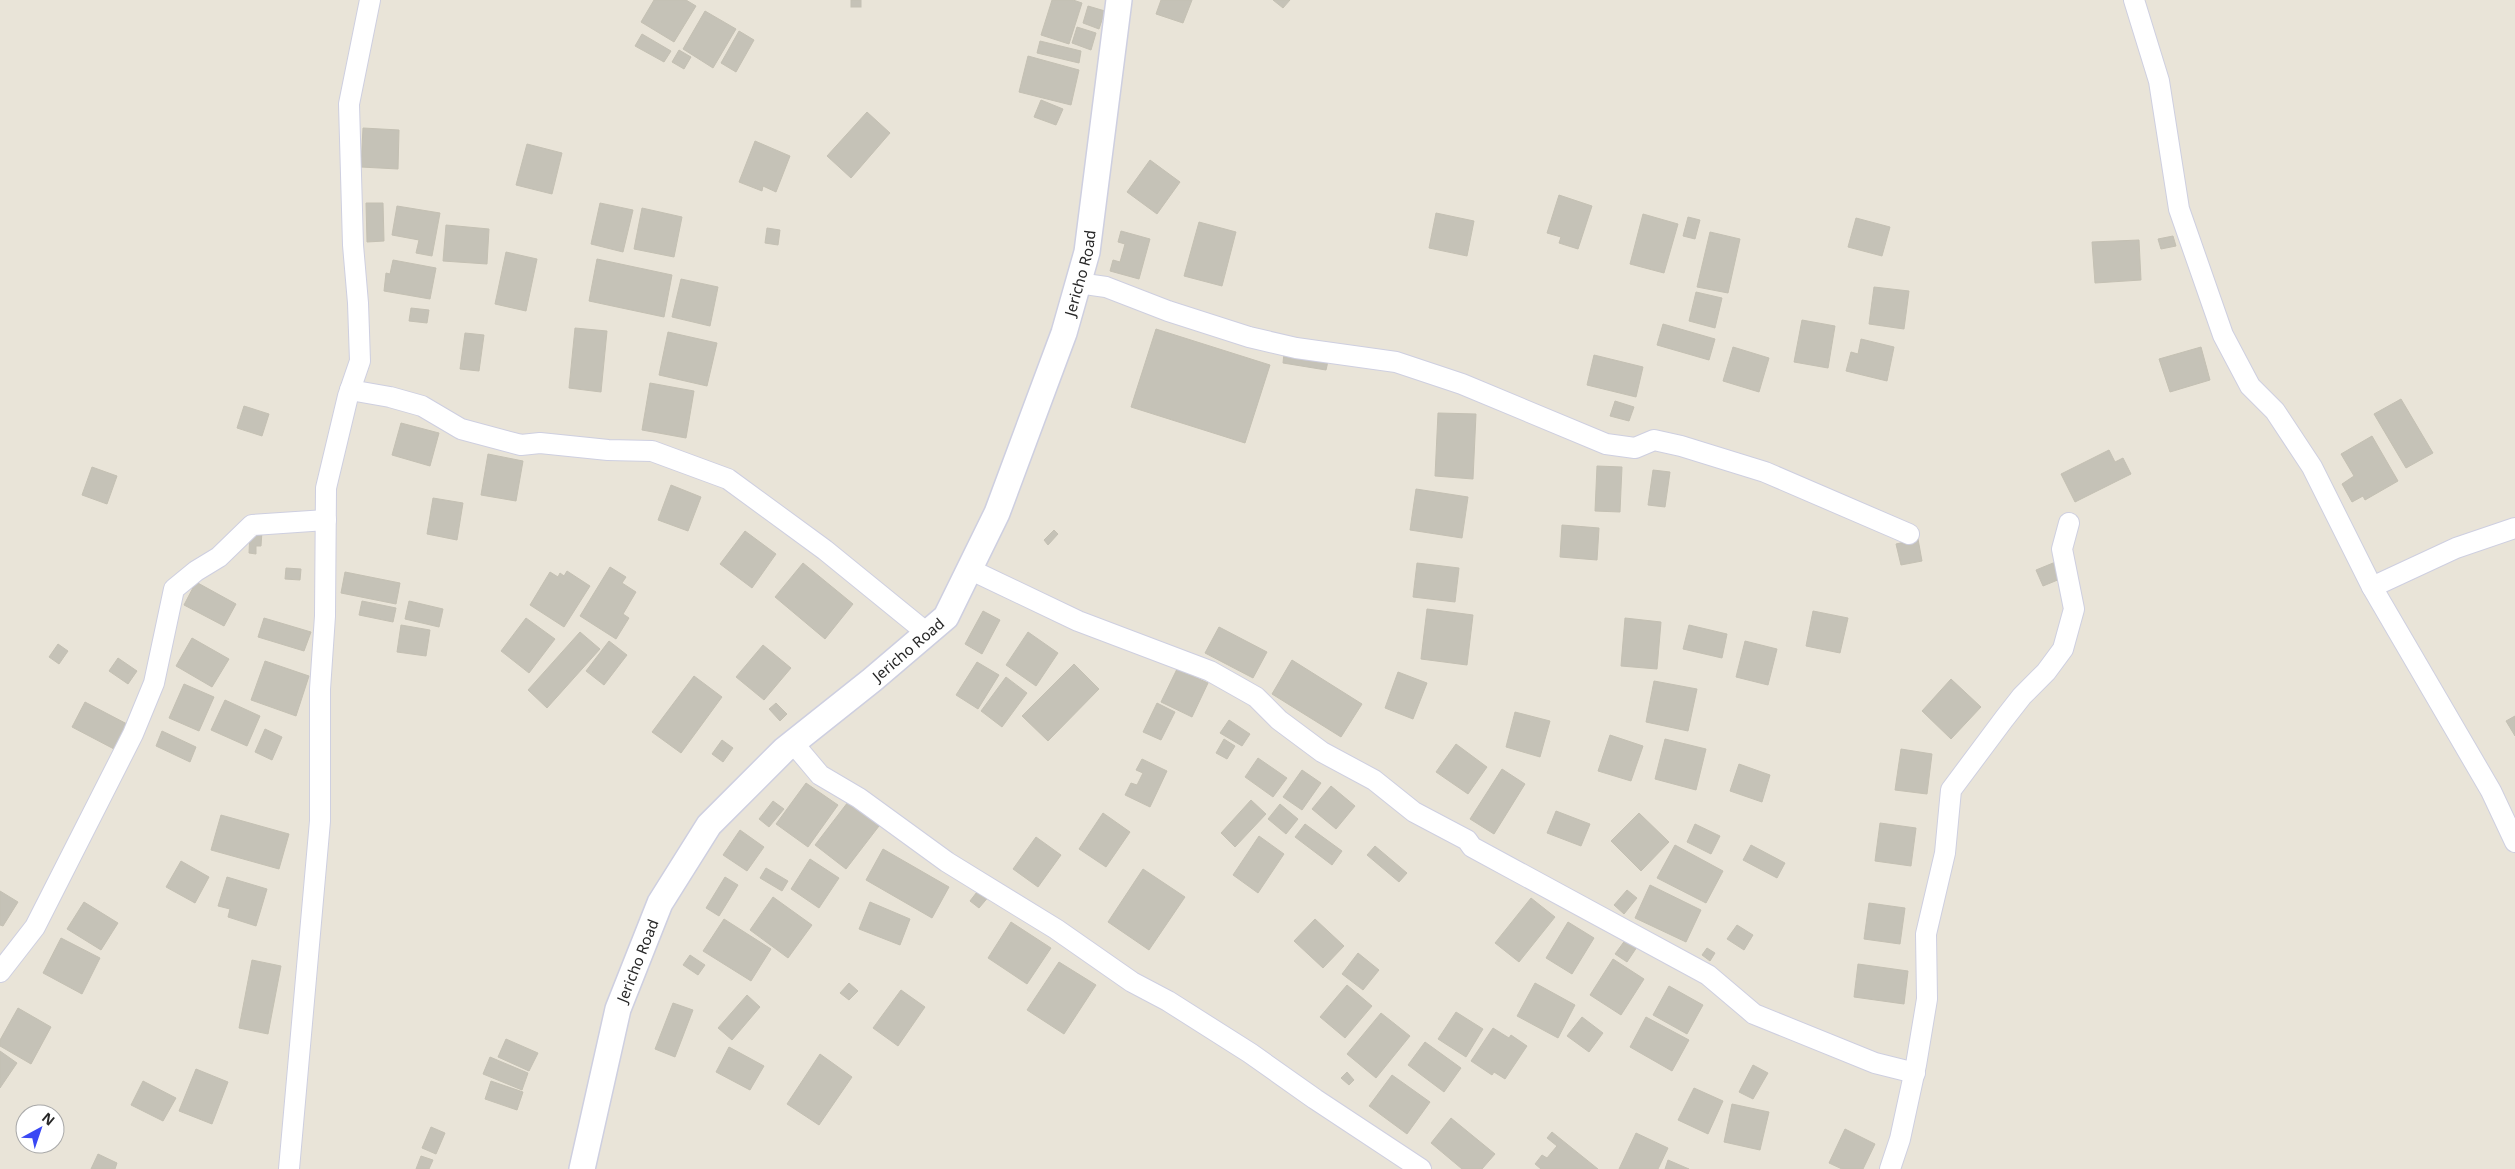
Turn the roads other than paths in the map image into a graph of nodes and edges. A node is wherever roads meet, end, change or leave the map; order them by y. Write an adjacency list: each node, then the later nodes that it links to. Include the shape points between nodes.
1 (370, 0): 5 (street, via 349,104 360,361)
2 (1119, 0): 4 (street, Jericho Road, via 1087,252)
3 (2134, 0): 11 (street, via 2159,81 2179,209 2223,336 2250,386 2275,411 2312,467)
4 (1078, 283): 9 (street, via 1106,287 1249,337 1396,362 1462,384 1606,444 1635,448 1654,440 1681,446 1764,472); 10 (street, Jericho Road, via 1064,333 997,513)
5 (350, 390): 6 (street, via 326,488); 12 (street, via 422,406 460,429 521,445 540,443 652,451 728,479 825,550)
6 (326, 520): 15 (street, via 252,525 218,557 174,589 154,683 133,734 35,927); 17 (street, via 320,689 320,821)
7 (2069, 523): 16 (street, via 2062,549 2074,609 2063,650 2004,718 1951,790 1945,852 1926,934 1927,999)
8 (2515, 528): 11 (street, via 2456,548)
9 (1909, 534)
10 (969, 569): 12 (street, Jericho Road, via 946,616); 16 (street, via 1078,621 1210,671 1256,696 1279,720 1322,752 1374,780 1414,812 1708,975 1754,1014 1875,1062)
11 (2372, 587): 14 (street, via 2490,791)
12 (927, 633): 13 (street, Jericho Road)
13 (793, 743): 18 (street, Jericho Road, via 709,825 660,903 618,1009); 19 (street, via 820,775 859,798 947,862 1056,929 1132,982 1250,1053)
14 (2515, 842)
15 (0, 972)
16 (1915, 1073): 20 (street)
17 (289, 1169)
18 (582, 1169)
19 (1421, 1169)
20 (1890, 1169)

